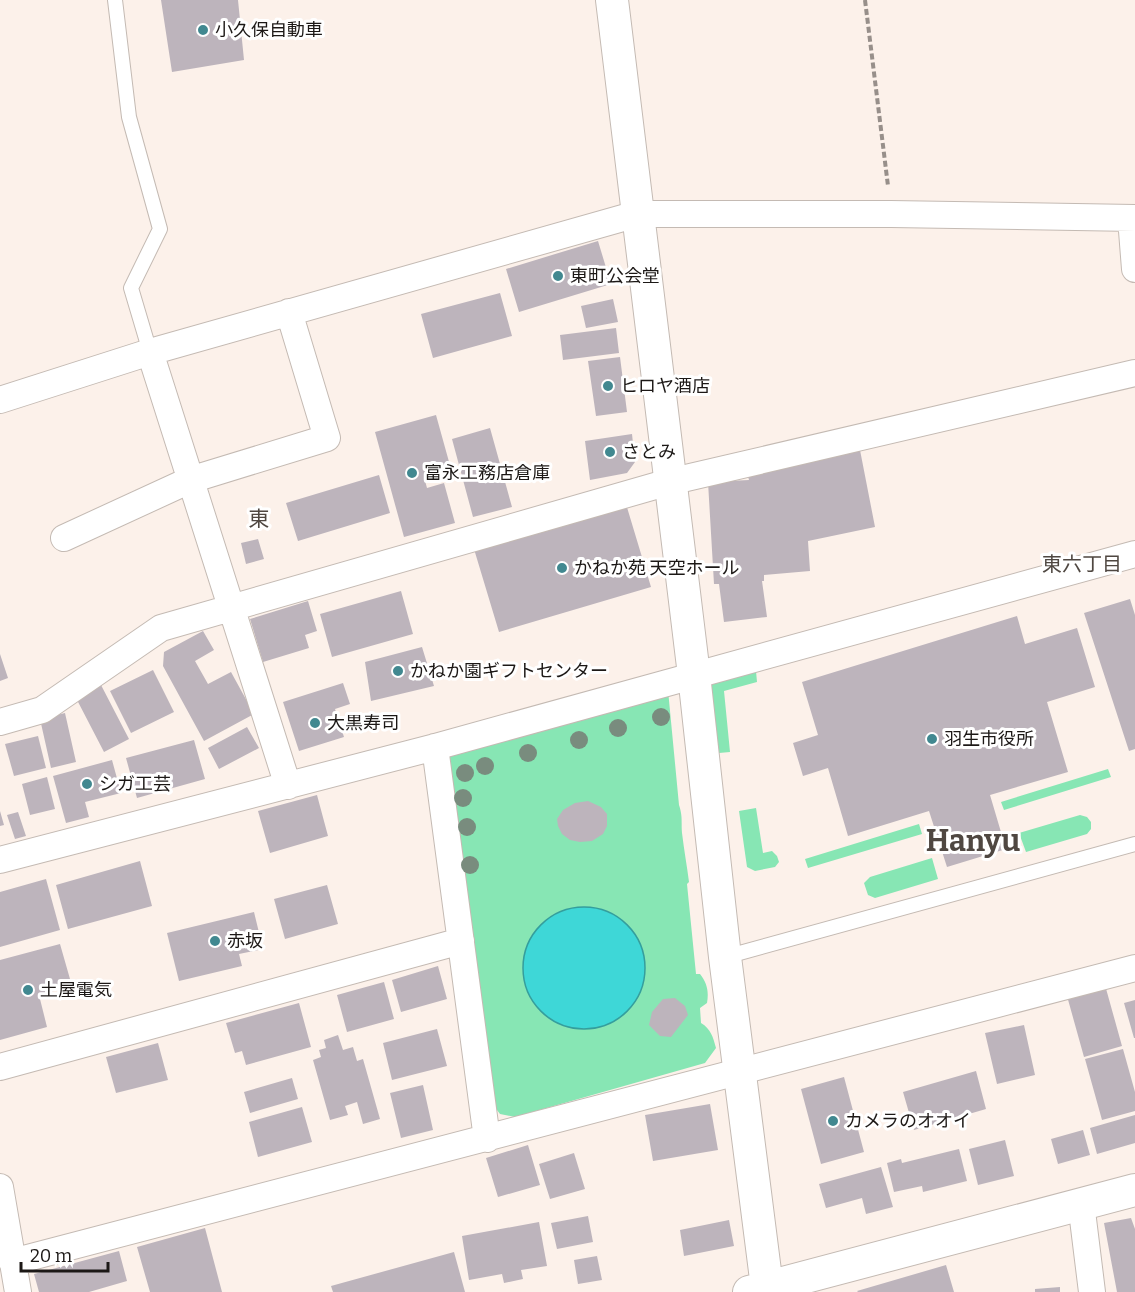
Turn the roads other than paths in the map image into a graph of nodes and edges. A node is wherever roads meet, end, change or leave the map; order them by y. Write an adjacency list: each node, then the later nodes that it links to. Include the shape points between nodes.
1 (115, 0): 7 (lane, via 129,117 160,229 131,288)
2 (612, 0): 3 (street)
3 (637, 214): 4 (street); 6 (street); 11 (street)
4 (1133, 218): 5 (street)
5 (1135, 269)
6 (289, 312): 7 (street); 10 (street, via 327,438)
7 (150, 352): 9 (street); 10 (street)
8 (1135, 373): 11 (street)
9 (0, 400)
10 (190, 480): 12 (street); 14 (street)
11 (669, 482): 14 (street); 15 (street)
12 (64, 538)
13 (1135, 554): 15 (street)
14 (231, 607): 16 (street, via 161,628 42,710); 18 (street)
15 (694, 675): 17 (street); 22 (street)
16 (0, 722)
17 (435, 747): 18 (street); 21 (street)
18 (288, 786): 20 (street)
19 (1135, 844): 22 (lane)
20 (0, 860)
21 (461, 941): 24 (street); 26 (street)
22 (724, 957): 25 (street)
23 (1135, 968): 25 (street)
24 (0, 1067)
25 (741, 1073): 26 (street); 31 (street)
26 (487, 1139): 30 (street)
27 (0, 1187): 30 (street)
28 (1135, 1190): 29 (street)
29 (1081, 1203): 31 (street); 32 (street)
30 (12, 1278)
31 (758, 1289)
32 (1092, 1292)

